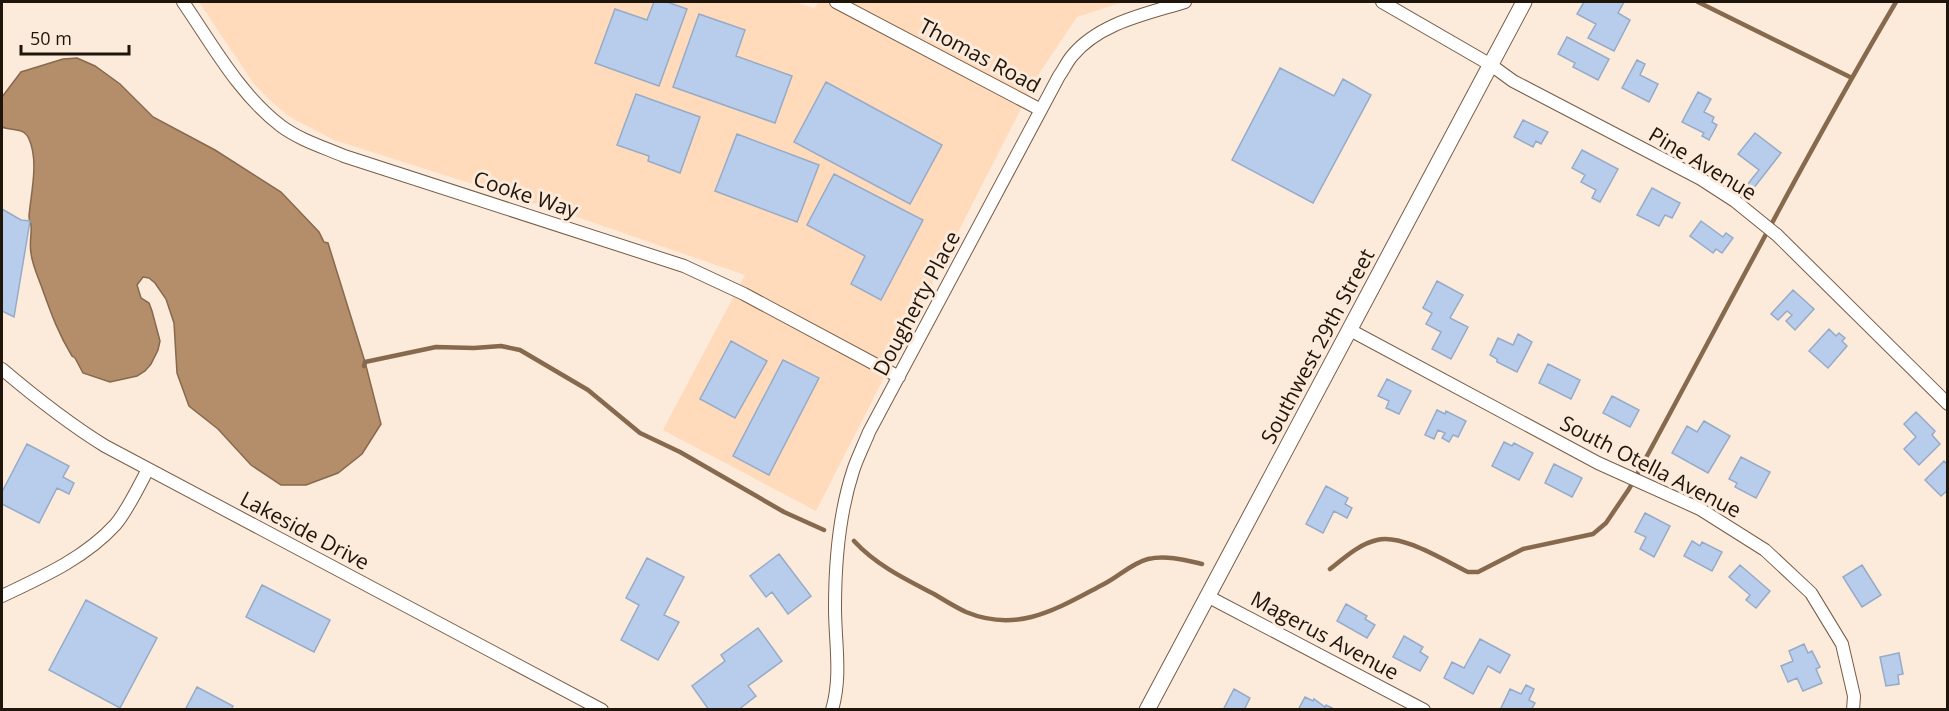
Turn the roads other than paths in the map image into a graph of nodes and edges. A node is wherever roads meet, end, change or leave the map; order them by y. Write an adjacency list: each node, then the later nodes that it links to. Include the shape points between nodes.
1 (183, 2): 10 (street, Cooke Way, via 257,105 283,127 310,142 684,266)
2 (836, 2): 7 (street, Thomas Road)
3 (1185, 2): 7 (street, Dougherty Place, via 1109,27 1090,39 1072,56)
4 (1382, 2): 6 (street)
5 (1524, 2): 6 (street, Southwest 29th Street)
6 (1491, 65): 8 (street, Southwest 29th Street); 11 (street, Pine Avenue, via 1513,81 1701,179 1735,201 1777,235)
7 (1041, 110): 10 (street, Dougherty Place)
8 (1350, 330): 14 (street, Southwest 29th Street); 19 (street, South Otella Avenue, via 1598,463 1700,509 1765,550 1811,593 1842,644 1854,696)
9 (2, 369): 12 (street, Lakeside Drive, via 75,428)
10 (899, 377): 16 (street, Dougherty Place, via 869,432 844,506 835,609 837,696)
11 (1947, 404)
12 (148, 469): 13 (street, via 117,524 52,573); 15 (street, Lakeside Drive)
13 (2, 596)
14 (1207, 596): 17 (street, Southwest 29th Street); 18 (street, Magerus Avenue)
15 (602, 710)
16 (832, 710)
17 (1147, 710)
18 (1424, 710)
19 (1853, 710)

